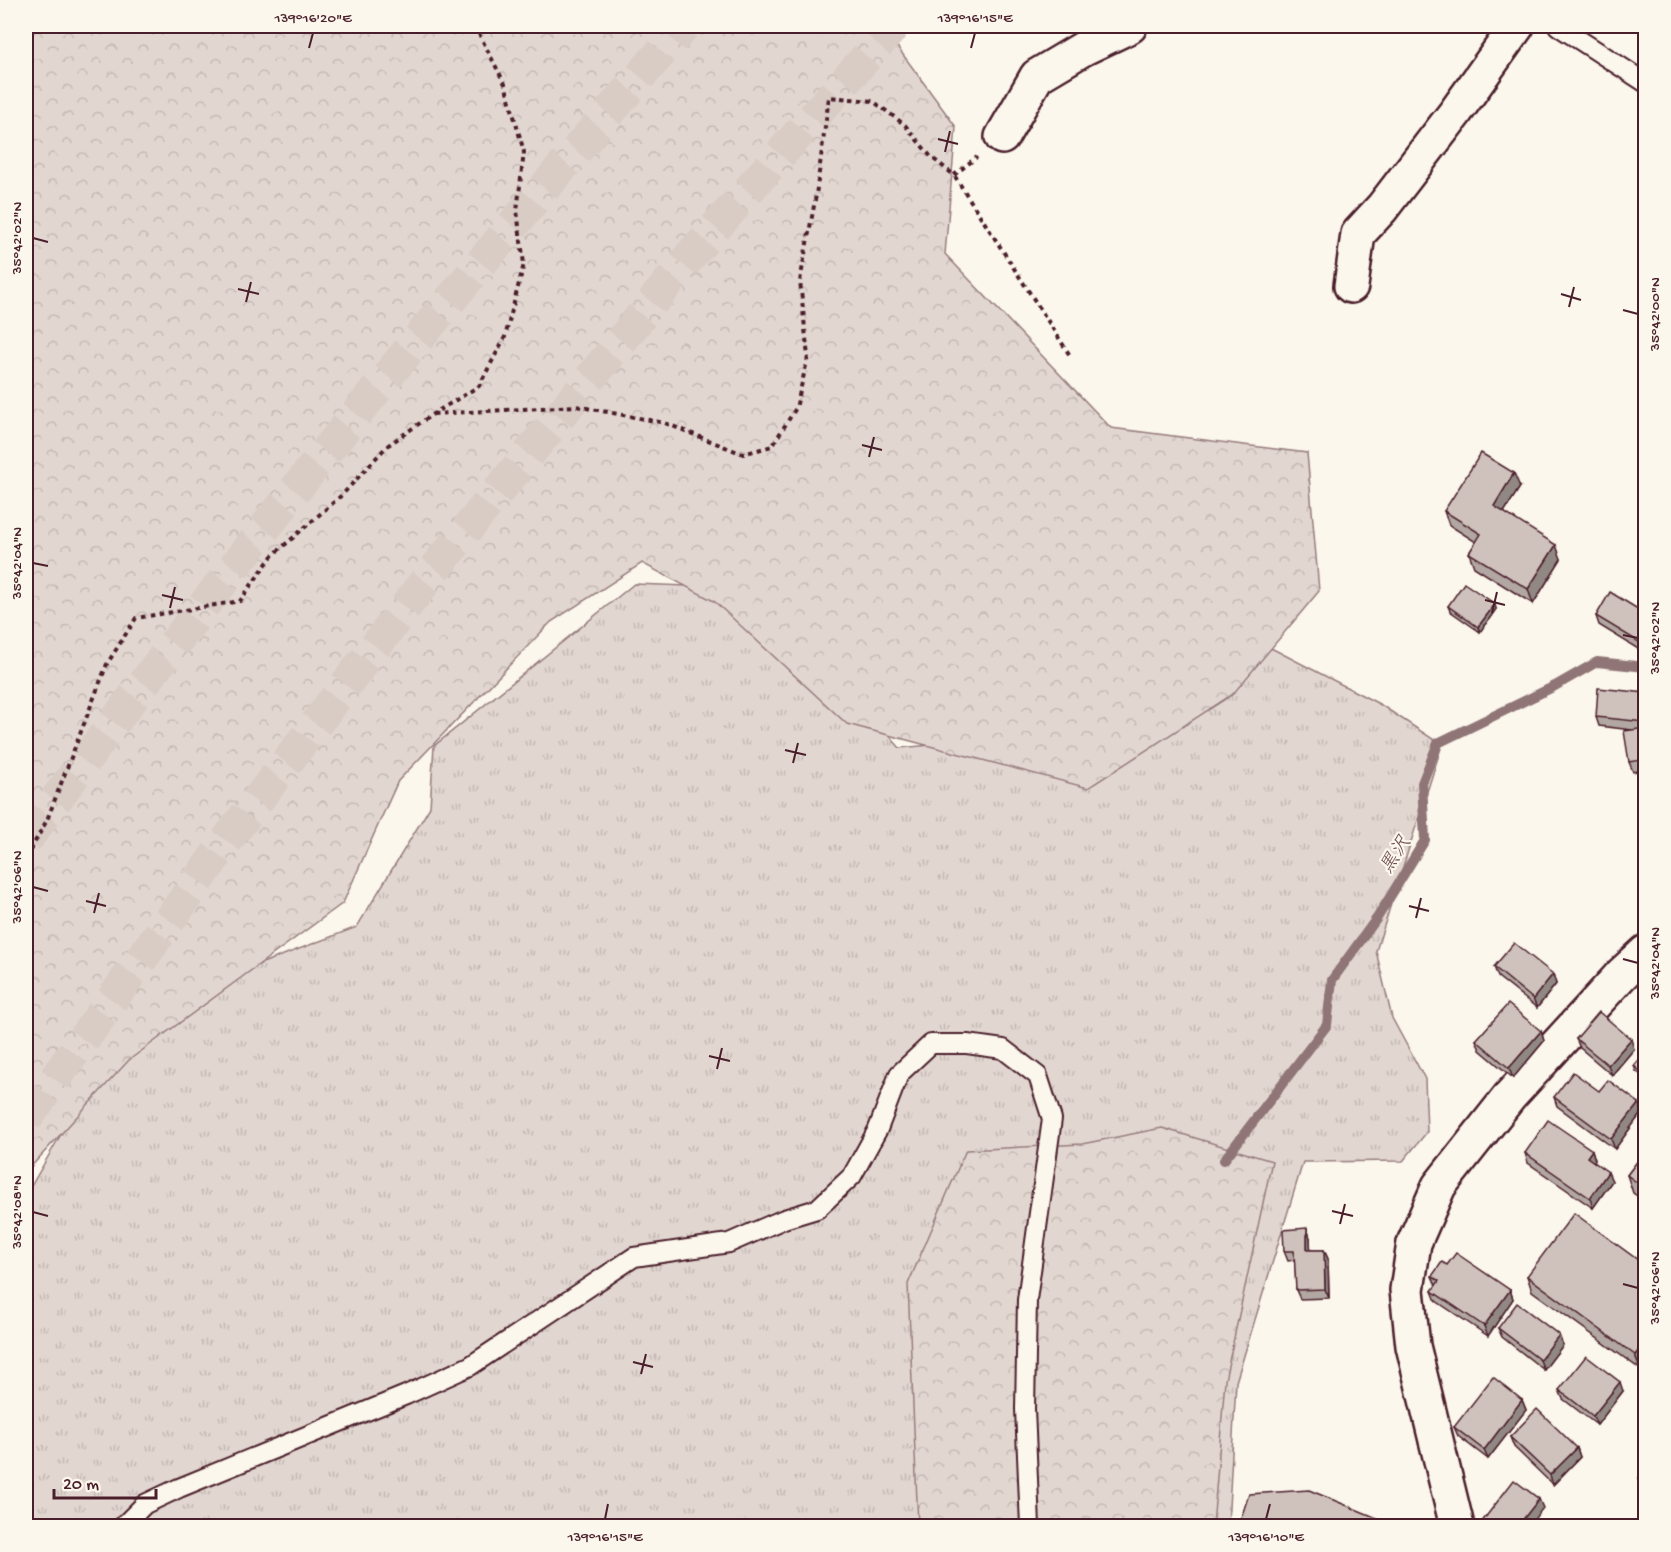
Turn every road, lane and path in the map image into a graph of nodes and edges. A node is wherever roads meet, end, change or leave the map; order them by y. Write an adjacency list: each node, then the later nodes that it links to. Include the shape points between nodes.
1 (475, 26): 9 (path, via 505,84 524,152 518,211 524,264 505,337 479,386)
2 (1130, 26): 6 (street, via 1037,76)
3 (1517, 26): 7 (street, via 1455,113 1358,234)
4 (1558, 26): 5 (lane)
5 (1646, 83)
6 (1002, 137)
7 (1351, 286)
8 (1071, 357): 9 (path, via 954,175 932,157 905,125 873,101 830,98 800,281 808,357 796,408 772,446 743,454 665,423 576,406)
9 (433, 414): 10 (path, via 387,447 342,495 272,556 240,601 136,618 107,664 47,820)
10 (26, 858)
11 (1646, 952): 14 (street, via 1503,1105 1439,1186 1414,1244 1407,1290 1413,1346)
12 (123, 1527): 13 (lane, via 145,1504 470,1366 634,1257 729,1243 817,1209 852,1176 878,1129 899,1074 931,1044 955,1044 1004,1049 1038,1076 1052,1119 1027,1300 1025,1409)
13 (1030, 1527)
14 (1457, 1527)

